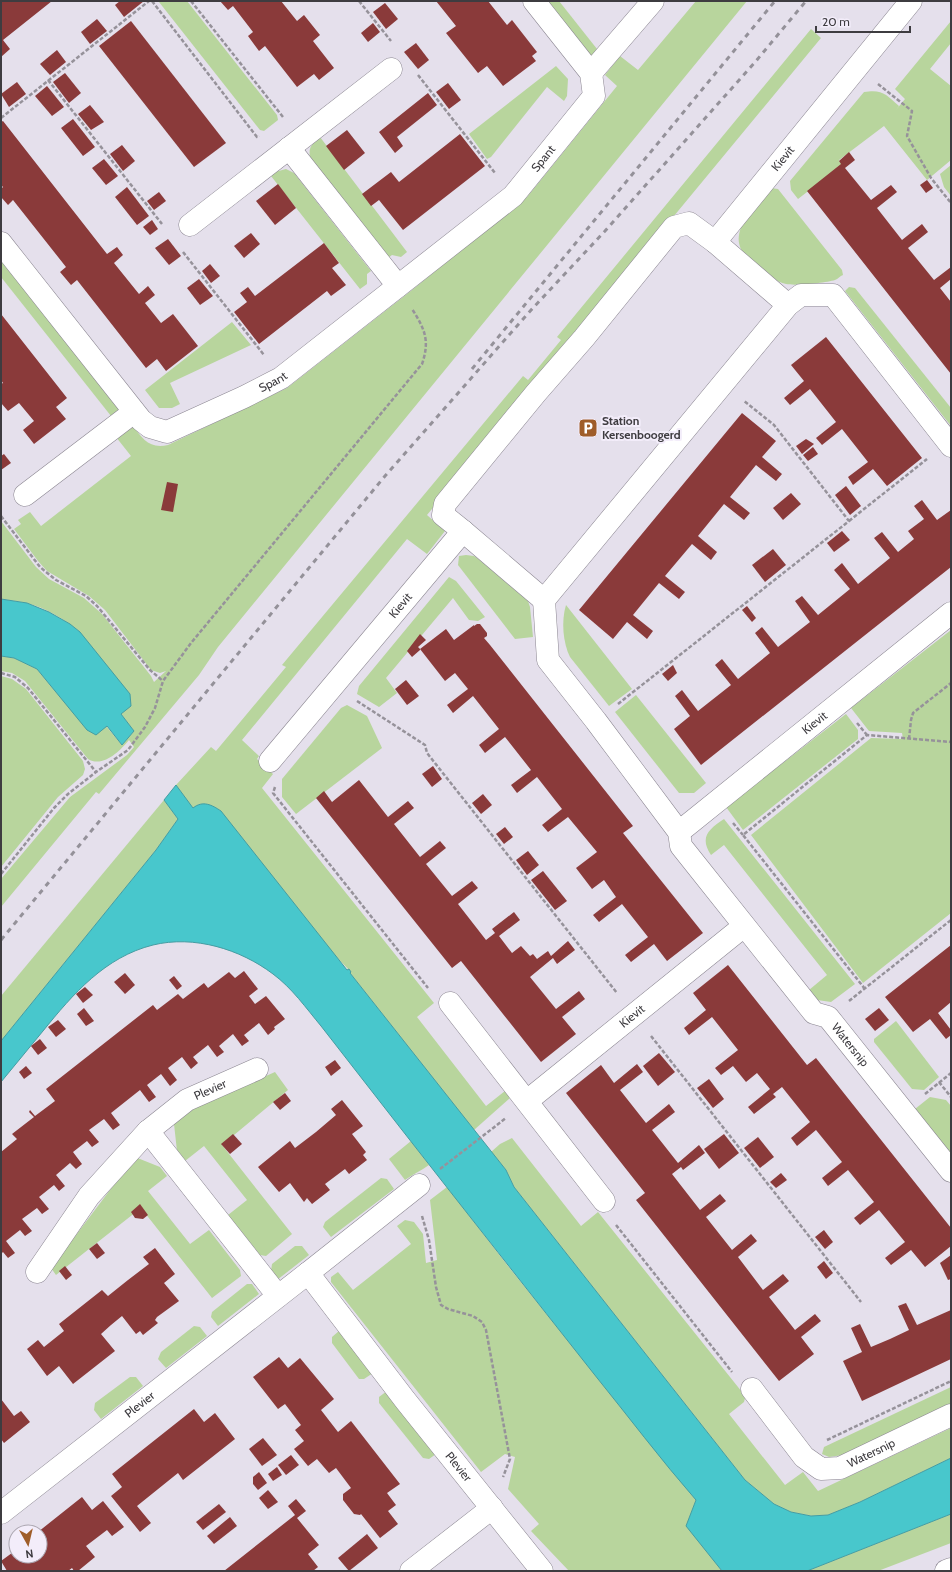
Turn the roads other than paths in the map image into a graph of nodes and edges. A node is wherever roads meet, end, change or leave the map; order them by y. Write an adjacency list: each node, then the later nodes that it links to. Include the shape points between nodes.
1 (534, 1): 5 (street)
2 (653, 1): 5 (street)
3 (911, 1): 8 (street, Kievit)
4 (391, 69): 6 (street)
5 (591, 73): 10 (street, Spant, via 594,96 513,196)
6 (289, 148): 7 (street); 10 (street)
7 (190, 225)
8 (715, 242): 11 (street); 15 (street, via 689,223 674,227 445,504 443,516)
9 (1, 243): 12 (street, Spant)
10 (398, 286): 12 (street, Spant, via 281,378 244,397 167,432 150,427)
11 (788, 305): 13 (street, via 801,295 833,295); 16 (street)
12 (134, 412): 14 (street)
13 (950, 444)
14 (25, 495)
15 (463, 531): 16 (street); 18 (street, Kievit)
16 (544, 600): 19 (street, via 548,660)
17 (951, 613): 19 (street, Kievit)
18 (270, 761)
19 (679, 832): 20 (street, via 681,846)
20 (744, 926): 23 (street, Kievit); 25 (street, Watersnip, via 814,1013 828,1018)
21 (450, 1003): 23 (street)
22 (257, 1069): 24 (street, Plevier, via 187,1100)
23 (527, 1101): 27 (street)
24 (148, 1131): 28 (street, Plevier, via 89,1196); 30 (street)
25 (951, 1171)
26 (414, 1189): 29 (street, Plevier)
27 (604, 1201)
28 (37, 1272)
29 (308, 1273): 30 (street, Plevier); 33 (street, Plevier)
30 (278, 1296): 34 (street, Plevier)
31 (752, 1389): 32 (street, Watersnip, via 804,1456 821,1470 840,1468)
32 (951, 1415)
33 (492, 1508): 36 (street); 37 (street, Plevier)
34 (1, 1513)
35 (951, 1569): 38 (street)
36 (411, 1571)
37 (542, 1571)
38 (946, 1571)

